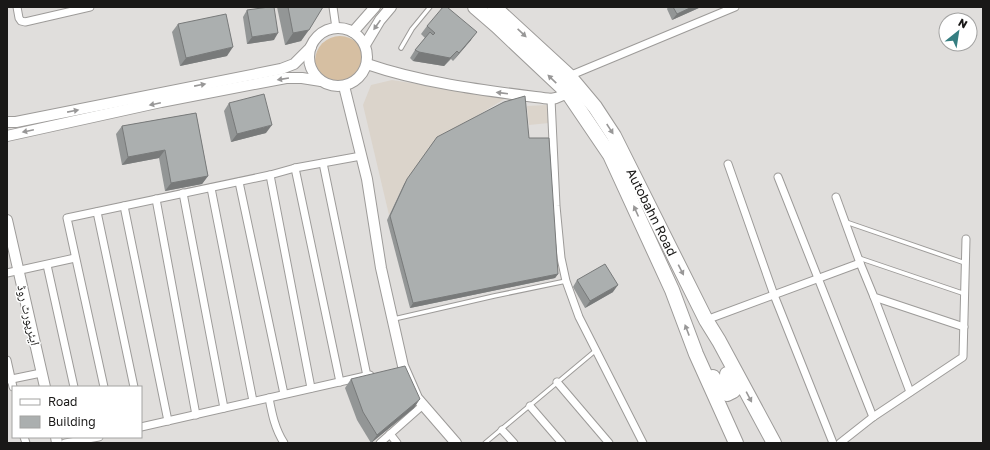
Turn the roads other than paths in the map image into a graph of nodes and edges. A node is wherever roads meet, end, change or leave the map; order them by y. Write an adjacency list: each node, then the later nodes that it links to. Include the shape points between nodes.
1 (17, 7): 11 (street, via 19,18 25,22)
2 (90, 7): 10 (street)
3 (333, 7): 12 (street)
4 (375, 7): 13 (main road)
5 (391, 7): 14 (main road, one-way to 14)
6 (430, 7): 16 (lane, via 407,35)
7 (475, 7): 21 (highway, Autobahn Road, one-way to 7)
8 (494, 7): 18 (highway, Autobahn Road, one-way to 18)
9 (735, 7): 18 (street)
10 (80, 8): 11 (street)
11 (52, 11)
12 (336, 28): 13 (main road); 15 (main road, via 320,34)
13 (353, 32): 14 (main road)
14 (364, 45): 17 (main road, via 367,54)
15 (311, 47): 19 (main road, via 310,66); 23 (main road, one-way to 15, via 281,69 294,64)
16 (401, 48)
17 (366, 64): 20 (main road, via 359,78); 22 (main road, one-way to 17, via 476,89 392,72)
18 (569, 76): 53 (highway, Autobahn Road, one-way to 53, via 595,107 614,136)
19 (321, 81): 20 (main road); 24 (main road, one-way to 24, via 286,78)
20 (344, 86): 25 (main road)
21 (568, 93): 22 (main road); 57 (highway, Autobahn Road, one-way to 21, via 672,290 610,154)
22 (551, 99): 48 (street, via 556,206)
23 (7, 122)
24 (7, 136)
25 (361, 156): 26 (street); 52 (main road)
26 (323, 163): 28 (street); 61 (street, via 371,375)
27 (728, 164): 50 (street)
28 (295, 168): 29 (street); 61 (street)
29 (270, 175): 31 (street); 67 (street)
30 (778, 178): 47 (street)
31 (239, 182): 32 (street); 69 (street)
32 (211, 188): 33 (street); 71 (street)
33 (183, 193): 35 (street); 74 (street)
34 (836, 197): 39 (street)
35 (156, 199): 36 (street); 75 (street)
36 (124, 206): 37 (street); 77 (street)
37 (97, 212): 41 (street, via 67,218); 66 (street)
38 (7, 220): 45 (main road, ایئرپورٹ روڈ)
39 (845, 221): 42 (street); 43 (lane)
40 (966, 239): 43 (street)
41 (76, 258): 44 (street); 65 (street)
42 (859, 260): 47 (street); 49 (lane); 51 (street)
43 (965, 263): 49 (street)
44 (47, 265): 45 (street); 64 (street)
45 (19, 271): 46 (street); 59 (main road, ایئرپورٹ روڈ)
46 (7, 273)
47 (819, 278): 50 (street); 76 (street)
48 (566, 281): 52 (lane); 56 (street)
49 (965, 294): 54 (street)
50 (774, 295): 53 (street); 94 (street)
51 (874, 297): 54 (street); 68 (street)
52 (393, 319): 72 (main road, via 399,367)
53 (706, 320): 55 (highway, Autobahn Road)
54 (964, 327): 68 (street, via 963,357)
55 (719, 341): 57 (highway, via 720,362 734,386 733,391 727,394 721,390); 93 (highway, Autobahn Road, one-way to 93)
56 (595, 351): 62 (lane); 91 (street)
57 (696, 354): 92 (highway, Autobahn Road)
58 (7, 360): 60 (street)
59 (41, 373): 60 (street); 63 (main road, ایئرپورٹ روڈ)
60 (9, 380)
61 (340, 382): 67 (street)
62 (557, 382): 73 (lane); 90 (street)
63 (45, 386)
64 (74, 386)
65 (104, 386)
66 (134, 386)
67 (311, 388): 69 (street)
68 (910, 392): 76 (street)
69 (284, 394): 70 (street)
70 (269, 398): 71 (street); 83 (street, via 278,434)
71 (253, 402): 74 (street)
72 (423, 405): 80 (street); 86 (main road)
73 (530, 406): 79 (lane); 89 (street)
74 (224, 408): 75 (street)
75 (196, 414): 77 (street)
76 (873, 417): 95 (street)
77 (168, 421): 78 (street)
78 (142, 425)
79 (502, 430): 87 (lane); 88 (street)
80 (390, 434): 84 (street); 85 (street)
81 (86, 438): 82 (street)
82 (65, 443)
83 (284, 443)
84 (380, 443)
85 (397, 443)
86 (456, 443)
87 (486, 443)
88 (514, 443)
89 (562, 443)
90 (609, 443)
91 (644, 443)
92 (736, 443)
93 (774, 443)
94 (833, 443)
95 (840, 443)

